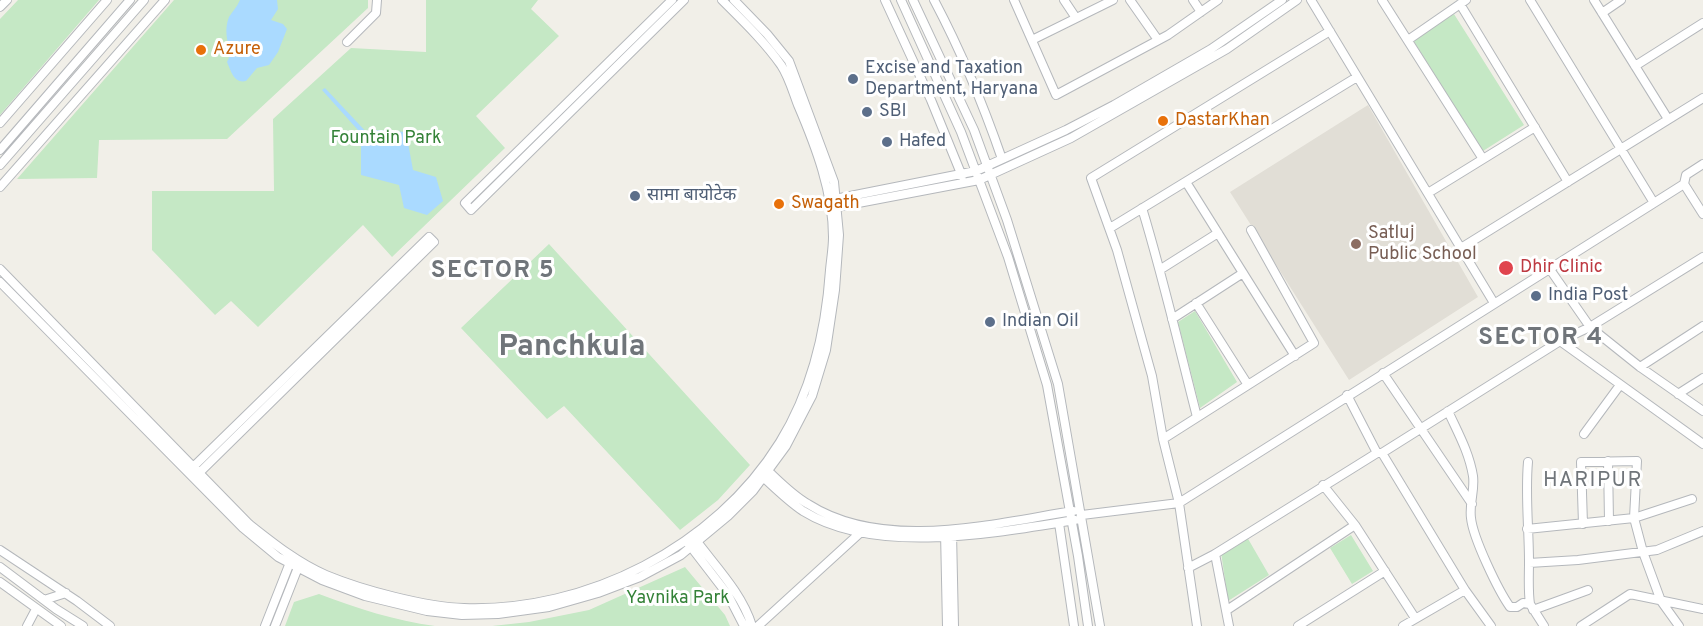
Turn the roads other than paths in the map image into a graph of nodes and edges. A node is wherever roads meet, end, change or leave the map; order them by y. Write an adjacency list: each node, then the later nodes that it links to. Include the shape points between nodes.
1 (7, 0): 29 (street)
2 (107, 0): 44 (street)
3 (130, 0): 47 (street)
4 (144, 0): 48 (street)
5 (165, 0): 64 (street)
6 (377, 0): 38 (street, via 376,13)
7 (672, 0): 8 (street, via 465,203 471,210)
8 (684, 0)
9 (722, 0): 41 (street, via 760,39)
10 (734, 0): 41 (street, via 789,61)
11 (885, 0): 57 (street)
12 (901, 0): 56 (street)
13 (913, 0): 55 (street)
14 (934, 0): 51 (street, via 966,66)
15 (1015, 0): 35 (street)
16 (1064, 0): 32 (street)
17 (1113, 0): 32 (street)
18 (1130, 0): 36 (street)
19 (1193, 0): 30 (street)
20 (1218, 0): 30 (street)
21 (1282, 0): 51 (street, via 1211,49 1114,105)
22 (1297, 0): 58 (street, via 1227,49 1071,138)
23 (1311, 0): 34 (street)
24 (1382, 0): 37 (street)
25 (1530, 0): 49 (street)
26 (1594, 0): 31 (street)
27 (1621, 0): 31 (street)
28 (1463, 2): 37 (street); 45 (street)
29 (0, 7)
30 (1201, 12): 36 (street)
31 (1602, 13): 39 (street)
32 (1076, 18): 35 (street)
33 (1703, 23): 39 (street)
34 (1330, 31): 40 (street); 70 (street, via 1091,178)
35 (1032, 40): 36 (street, via 1056,95)
36 (1158, 40)
37 (1407, 40): 52 (street)
38 (347, 42)
39 (1635, 66): 43 (street)
40 (1357, 77): 60 (street); 65 (street)
41 (800, 98): 67 (street)
42 (1703, 98): 43 (street)
43 (1668, 119): 49 (street)
44 (0, 123)
45 (1535, 127): 52 (street); 61 (street)
46 (0, 135): 47 (street)
47 (7, 142): 48 (street); 50 (street)
48 (14, 149): 54 (street)
49 (1621, 149): 61 (street); 66 (street)
50 (0, 150)
51 (1002, 159): 55 (street)
52 (1483, 159): 65 (street)
53 (1703, 164): 63 (street, via 1686,174)
54 (0, 165)
55 (987, 166): 56 (street); 58 (street)
56 (976, 171): 57 (street); 59 (street)
57 (961, 174): 62 (street); 67 (street)
58 (990, 175): 59 (street); 112 (street, via 1058,384)
59 (980, 180): 62 (street); 111 (street, via 1047,386)
60 (1186, 182): 68 (street); 72 (street)
61 (1568, 182): 74 (street)
62 (964, 183): 67 (street)
63 (1684, 184): 66 (street); 69 (street)
64 (0, 187)
65 (1428, 193): 74 (street)
66 (1654, 203): 76 (street)
67 (833, 204): 105 (street, via 829,288 819,348 804,394)
68 (1142, 208): 70 (street); 77 (street)
69 (1703, 214)
70 (1110, 228): 100 (street, via 1152,376)
71 (1251, 230): 87 (street, via 1314,343)
72 (1218, 233): 77 (street); 79 (street)
73 (425, 246): 106 (street)
74 (1461, 249): 82 (street)
75 (1703, 256): 85 (street)
76 (1549, 268): 82 (street); 85 (street)
77 (1161, 269): 83 (street)
78 (0, 270): 106 (street)
79 (1243, 273): 81 (street); 87 (street)
80 (0, 282): 106 (street)
81 (1196, 303): 83 (street); 92 (street)
82 (1494, 303): 89 (street)
83 (1172, 319): 97 (street)
84 (1703, 326): 88 (street)
85 (1590, 327): 86 (street); 88 (street)
86 (1560, 341): 91 (street); 95 (street)
87 (1295, 356): 92 (street)
88 (1640, 367): 93 (street)
89 (1383, 373): 94 (street); 98 (street)
90 (1703, 378): 93 (street)
91 (1620, 384): 99 (street); 101 (street)
92 (1248, 385): 97 (street)
93 (1678, 394): 96 (street)
94 (1347, 395): 102 (street); 109 (street)
95 (1448, 411): 98 (street); 110 (street, via 1467,449 1473,478)
96 (1703, 411)
97 (1197, 417): 100 (street)
98 (1420, 428): 102 (street); 110 (street)
99 (1584, 434)
100 (1163, 439): 109 (street)
101 (1703, 444)
102 (1379, 453): 107 (street); 134 (street)
103 (1608, 461): 113 (street, via 1637,461); 115 (street); 117 (street, via 1581,462)
104 (1528, 462): 120 (street)
105 (763, 471): 119 (street, via 807,504); 123 (street, via 803,511); 124 (street, via 753,491 728,516)
106 (193, 473): 128 (street, via 243,528 278,557)
107 (1323, 485): 118 (street); 127 (street)
108 (1692, 499): 113 (street)
109 (1179, 503): 112 (street); 131 (street)
110 (1472, 504): 139 (street, via 1476,538 1502,596 1510,607 1523,603)
111 (1070, 512): 112 (street); 114 (street); 122 (street)
112 (1082, 515): 114 (street); 160 (street)
113 (1634, 518): 115 (street); 126 (street)
114 (1072, 521): 116 (street); 159 (street)
115 (1610, 521): 117 (street)
116 (1059, 523): 122 (street); 158 (street)
117 (1583, 524): 120 (street)
118 (1355, 525): 132 (street); 141 (street)
119 (868, 527): 122 (street); 123 (street)
120 (1527, 529): 129 (street)
121 (1703, 531): 126 (street)
122 (948, 532): 123 (street, via 888,537); 156 (street); 157 (street)
123 (859, 533): 155 (street)
124 (692, 541): 128 (street, via 681,555 598,593 549,607 498,614 427,611 365,596 322,580); 153 (street); 154 (street, via 734,591)
125 (0, 550): 136 (street)
126 (1643, 552): 129 (street); 138 (street)
127 (1215, 554): 131 (street); 141 (street)
128 (295, 562): 146 (street)
129 (1529, 563): 139 (street, via 1527,579)
130 (0, 567): 137 (street)
131 (1188, 567): 161 (street)
132 (1385, 571): 145 (street); 163 (street)
133 (0, 582): 140 (street)
134 (1465, 590): 145 (street); 165 (street)
135 (1588, 590): 139 (street)
136 (66, 593): 137 (street); 143 (street)
137 (44, 600): 144 (street)
138 (1661, 602): 142 (street); 147 (street); 167 (street, via 1630,594)
139 (1532, 607): 166 (street)
140 (36, 609): 148 (street); 149 (street)
141 (1227, 609): 162 (street)
142 (1703, 609)
143 (90, 611): 144 (street); 151 (street)
144 (69, 617): 150 (street)
145 (1415, 618): 164 (street)
146 (274, 621): 152 (street)
147 (1674, 624)
148 (27, 626)
149 (61, 626)
150 (83, 626)
151 (110, 626)
152 (265, 626)
153 (744, 626)
154 (752, 626)
155 (758, 626)
156 (947, 626)
157 (954, 626)
158 (1074, 626)
159 (1088, 626)
160 (1100, 626)
161 (1197, 626)
162 (1229, 626)
163 (1298, 626)
164 (1403, 626)
165 (1491, 626)
166 (1544, 626)
167 (1581, 626)

